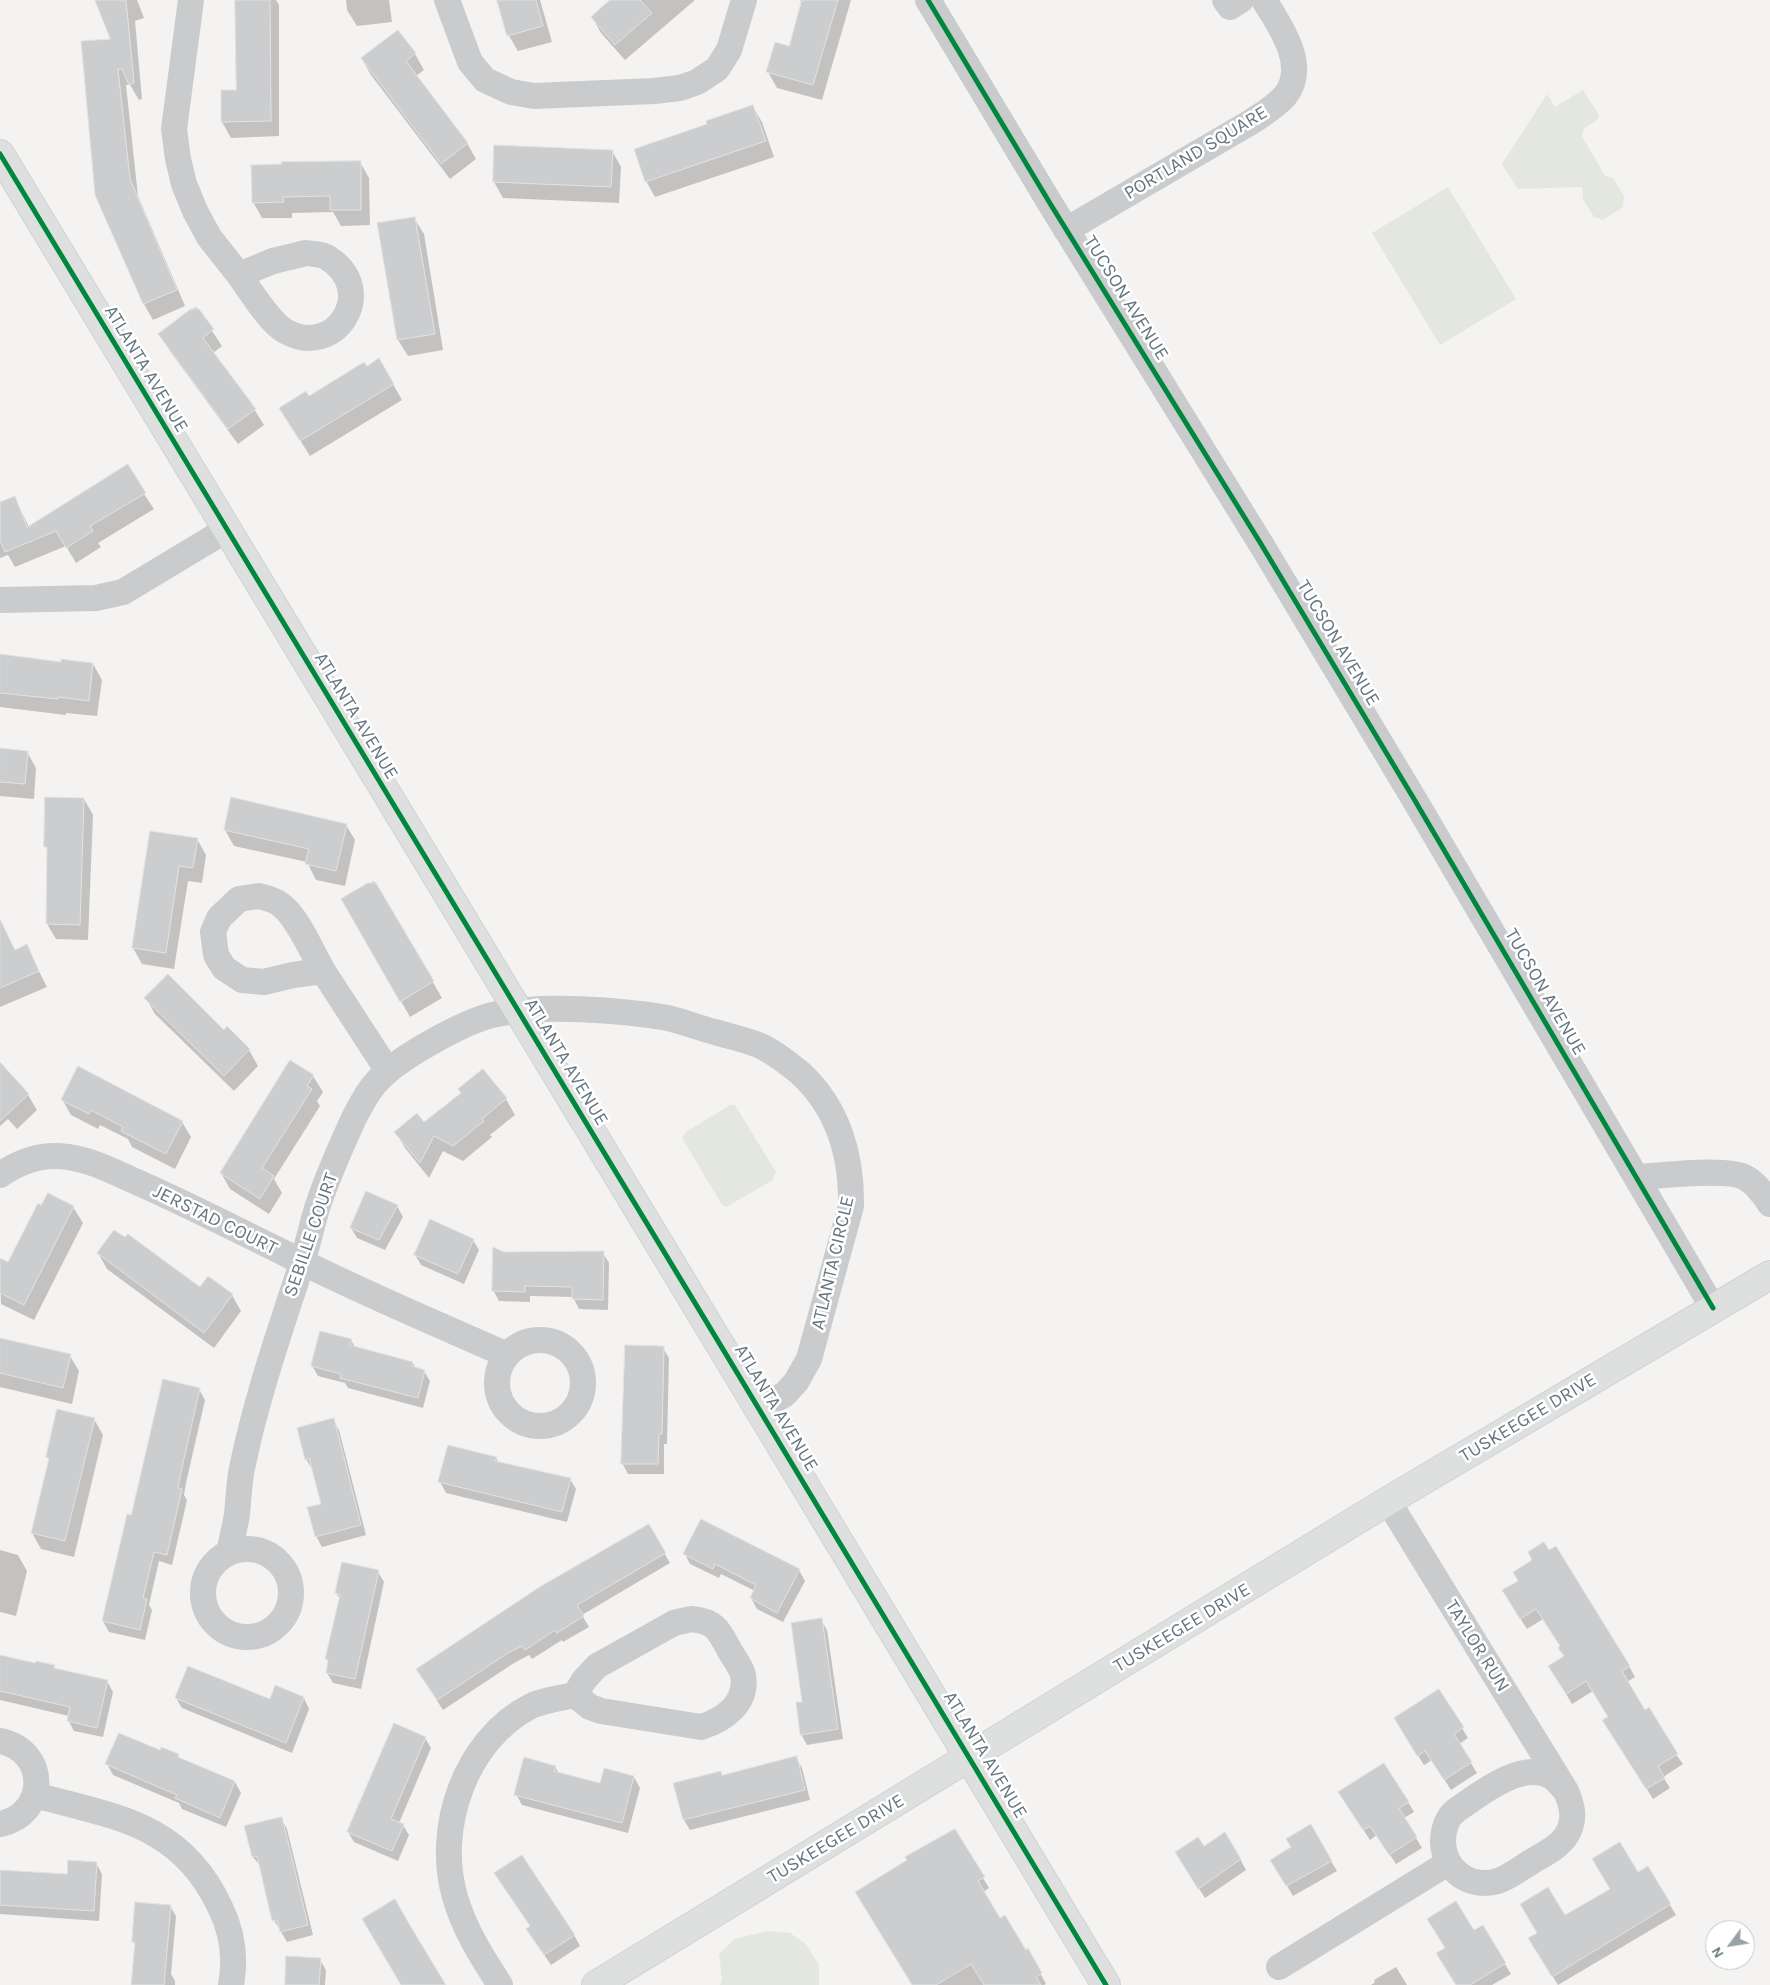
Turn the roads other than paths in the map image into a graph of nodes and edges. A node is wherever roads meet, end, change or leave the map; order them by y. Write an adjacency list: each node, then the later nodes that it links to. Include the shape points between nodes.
1 (191, 0): 10 (street, via 174,129 178,158 195,211 209,237)
2 (447, 0): 3 (street, via 470,62 485,80 511,92 534,96 654,91 697,82 717,68 729,50)
3 (744, 0)
4 (928, 0): 9 (street, TUCSON AVENUE)
5 (1225, 0): 6 (street, via 1230,7)
6 (1241, 0)
7 (1264, 0): 9 (street, PORTLAND SQUARE, via 1291,49 1294,73 1286,94 1251,122)
8 (0, 154): 11 (street, ATLANTA AVENUE)
9 (1066, 230): 17 (street, TUCSON AVENUE, via 1266,552)
10 (239, 275)
11 (226, 530): 12 (street, via 123,592 96,598); 14 (street, ATLANTA AVENUE)
12 (0, 600)
13 (323, 972): 15 (street)
14 (518, 1011): 15 (street, SEBILLE COURT, via 479,1018); 23 (street, ATLANTA AVENUE); 23 (street, ATLANTA CIRCLE, via 628,1013 669,1019 746,1040 781,1058 801,1074 830,1110 848,1159 851,1206 809,1359 785,1394)
15 (388, 1070): 19 (street, SEBILLE COURT, via 373,1085 346,1136 318,1205)
16 (0, 1175): 19 (street, JERSTAD COURT, via 38,1157 70,1157 112,1171 185,1204)
17 (1636, 1178): 18 (street, via 1726,1173 1746,1178); 21 (street, TUCSON AVENUE)
18 (1770, 1204)
19 (302, 1263): 22 (street, JERSTAD COURT); 25 (street, SEBILLE COURT, via 244,1459)
20 (1770, 1275): 21 (street, TUSKEEGEE DRIVE)
21 (1713, 1308): 24 (street, TUSKEEGEE DRIVE)
22 (507, 1355)
23 (760, 1410): 28 (street, ATLANTA AVENUE)
24 (1388, 1501): 28 (street, TUSKEEGEE DRIVE); 29 (street, TAYLOR RUN)
25 (229, 1552)
26 (575, 1695): 26 (street, via 601,1711 701,1727 725,1716 736,1704 743,1691 742,1674 717,1628 691,1619 674,1623 597,1666); 35 (street, via 531,1706 505,1724 486,1743 458,1796 448,1846 449,1871 467,1930)
27 (0, 1741): 30 (street, via 11,1743 24,1752 33,1764 37,1780)
28 (970, 1757): 36 (street, TUSKEEGEE DRIVE); 37 (street, ATLANTA AVENUE)
29 (1566, 1791): 32 (street, via 1550,1776 1533,1771 1517,1774 1470,1800 1447,1822 1443,1834); 32 (street, TAYLOR RUN, via 1572,1804 1573,1818 1562,1841 1549,1851 1500,1880 1489,1883 1463,1878)
30 (35, 1795): 31 (street, via 28,1809 16,1819); 34 (street, via 129,1821 178,1848 206,1878 224,1914 233,1952)
31 (0, 1824)
32 (1448, 1863): 33 (street)
33 (1279, 1967)
34 (231, 1985)
35 (500, 1985)
36 (596, 1985)
37 (1106, 1985)

